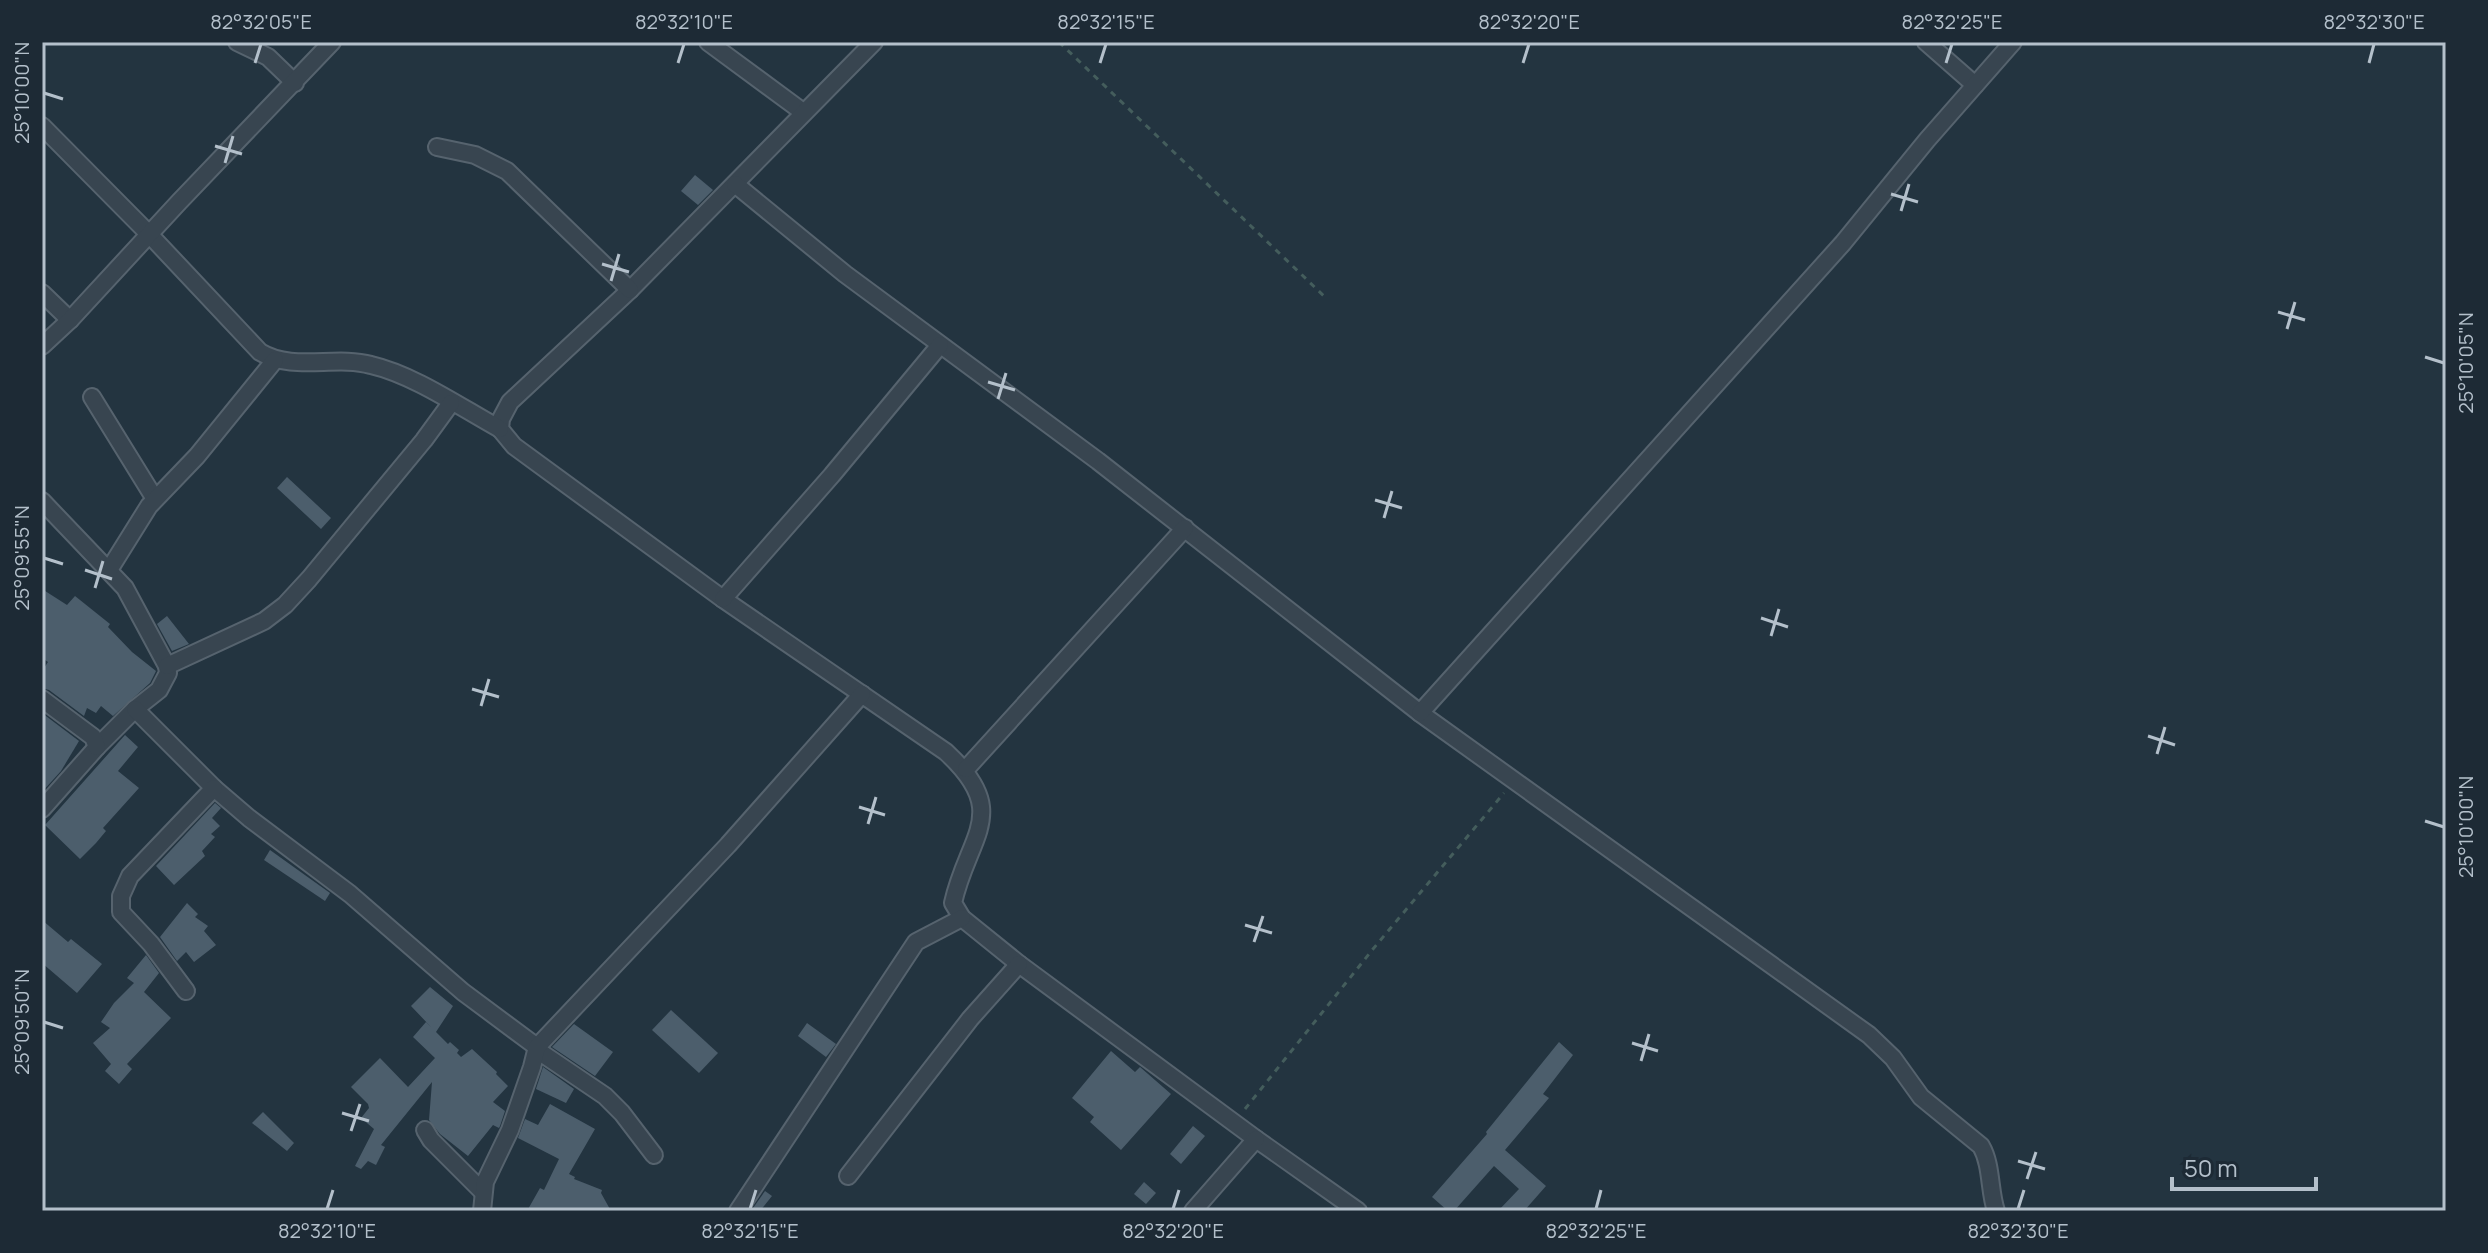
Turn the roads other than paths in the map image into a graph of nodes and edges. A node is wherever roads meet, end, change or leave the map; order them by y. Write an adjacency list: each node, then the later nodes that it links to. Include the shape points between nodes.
1 (237, 42): 7 (street, via 268,57)
2 (332, 42): 7 (street)
3 (708, 42): 9 (street)
4 (874, 42): 9 (street)
5 (1926, 42): 8 (street)
6 (2013, 42): 8 (street)
7 (295, 83): 13 (street)
8 (1975, 85): 32 (street, via 1843,243)
9 (803, 112): 12 (street)
10 (42, 126): 13 (street)
11 (437, 147): 14 (street, via 475,155 507,171)
12 (735, 184): 14 (street); 17 (street)
13 (149, 234): 16 (street); 19 (street, via 260,352)
14 (630, 290): 22 (street, via 510,402)
15 (42, 293): 16 (street)
16 (70, 320): 18 (street)
17 (940, 345): 25 (street); 27 (street)
18 (42, 346)
19 (275, 360): 21 (street, via 373,365); 23 (street)
20 (92, 397): 23 (street)
21 (451, 403): 22 (street); 28 (street, via 285,605 264,621)
22 (500, 429): 27 (street, via 514,446)
23 (155, 499): 26 (street)
24 (44, 511): 26 (street)
25 (1185, 528): 32 (street); 34 (street)
26 (109, 570): 28 (street, via 125,588)
27 (723, 599): 29 (street)
28 (167, 666): 31 (street, via 159,690)
29 (862, 694): 34 (street); 40 (street)
30 (42, 699): 33 (street, via 93,737)
31 (135, 709): 33 (street); 35 (street)
32 (1420, 713): 50 (street, via 1869,1035 1921,1097 1981,1146)
33 (97, 747): 36 (street)
34 (966, 769): 37 (street, via 982,810 953,903)
35 (214, 788): 39 (street, via 130,876 121,896 121,912); 40 (street)
36 (42, 809)
37 (962, 918): 38 (street); 47 (street, via 916,942)
38 (1019, 964): 42 (street); 44 (street)
39 (186, 991)
40 (537, 1048): 43 (street, via 605,1096); 45 (street, via 510,1130)
41 (425, 1130): 45 (street)
42 (1256, 1139): 48 (street); 49 (street)
43 (654, 1155)
44 (848, 1176)
45 (482, 1191): 46 (street)
46 (482, 1211)
47 (738, 1211)
48 (1193, 1211)
49 (1358, 1211)
50 (1996, 1211)

